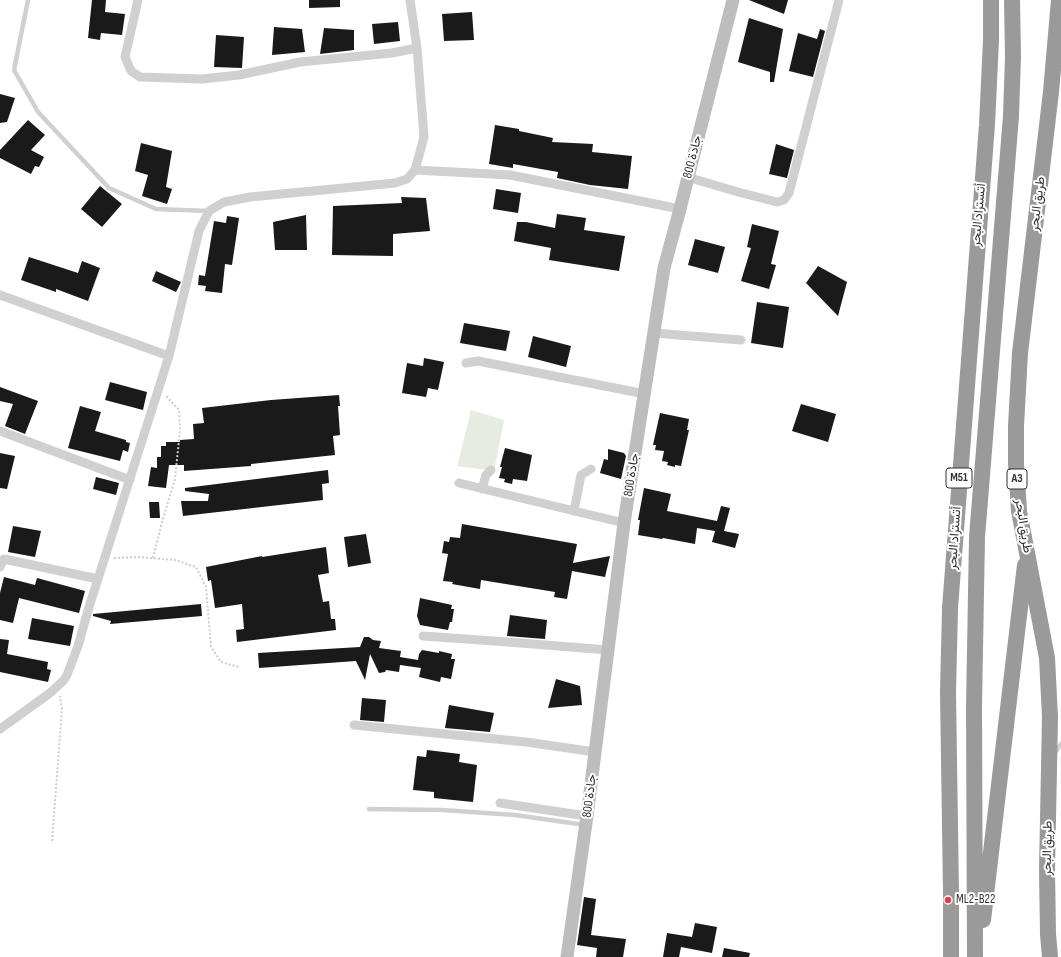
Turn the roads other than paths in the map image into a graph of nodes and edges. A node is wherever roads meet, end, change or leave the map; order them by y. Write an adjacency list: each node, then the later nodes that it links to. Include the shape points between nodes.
1 (28, 0): 13 (lane, via 14,70 38,112 109,188 156,209)
2 (138, 0): 9 (street, via 125,57 131,71 140,77 202,79 239,75 300,62)
3 (410, 0): 9 (street)
4 (733, 0): 11 (main road, جادة 800)
5 (839, 0): 11 (street, via 789,193 784,200 777,202)
6 (991, 0): 42 (highway, أتستراد البحر / M51, via 986,125 950,608 948,692)
7 (1012, 0): 43 (highway, أتستراد البحر / M51, via 1011,116 977,537 974,706)
8 (1059, 0): 28 (highway, طريق البحر / A3, via 1053,90 1020,352 1016,464)
9 (417, 48): 10 (street, via 424,137)
10 (415, 170): 12 (street, via 510,176); 13 (street, via 407,179 395,183 250,197 224,202)
11 (687, 178): 12 (main road, جادة 800)
12 (680, 209): 15 (main road, جادة 800, via 664,268)
13 (209, 211): 17 (street, via 200,231)
14 (0, 295): 17 (street)
15 (654, 333): 16 (street); 19 (main road, جادة 800)
16 (741, 340)
17 (169, 356): 23 (street)
18 (466, 363): 19 (street, via 478,361)
19 (645, 394): 27 (main road, جادة 800)
20 (0, 431): 23 (street)
21 (592, 469): 26 (street, via 581,475)
22 (491, 470): 25 (street)
23 (130, 480): 30 (street)
24 (459, 483): 25 (street)
25 (482, 489): 26 (street)
26 (574, 510): 27 (street)
27 (624, 523): 32 (main road, جادة 800)
28 (1026, 552): 37 (highway, طريق البحر / A3, via 1048,658); 44 (highway)
29 (0, 567): 30 (street, via 4,559)
30 (98, 579): 34 (street, via 75,656 67,674 58,687)
31 (423, 636): 32 (street)
32 (608, 650): 36 (main road, جادة 800)
33 (354, 725): 36 (street, via 526,742)
34 (0, 730)
35 (1061, 744): 37 (lane)
36 (596, 752): 40 (main road, جادة 800)
37 (1050, 759): 45 (highway, طريق البحر / A3, via 1047,870)
38 (500, 803): 40 (street)
39 (369, 809): 40 (lane, via 457,811)
40 (587, 821): 41 (main road, جادة 800)
41 (567, 957)
42 (951, 957)
43 (975, 957)
44 (979, 957)
45 (1050, 957)

